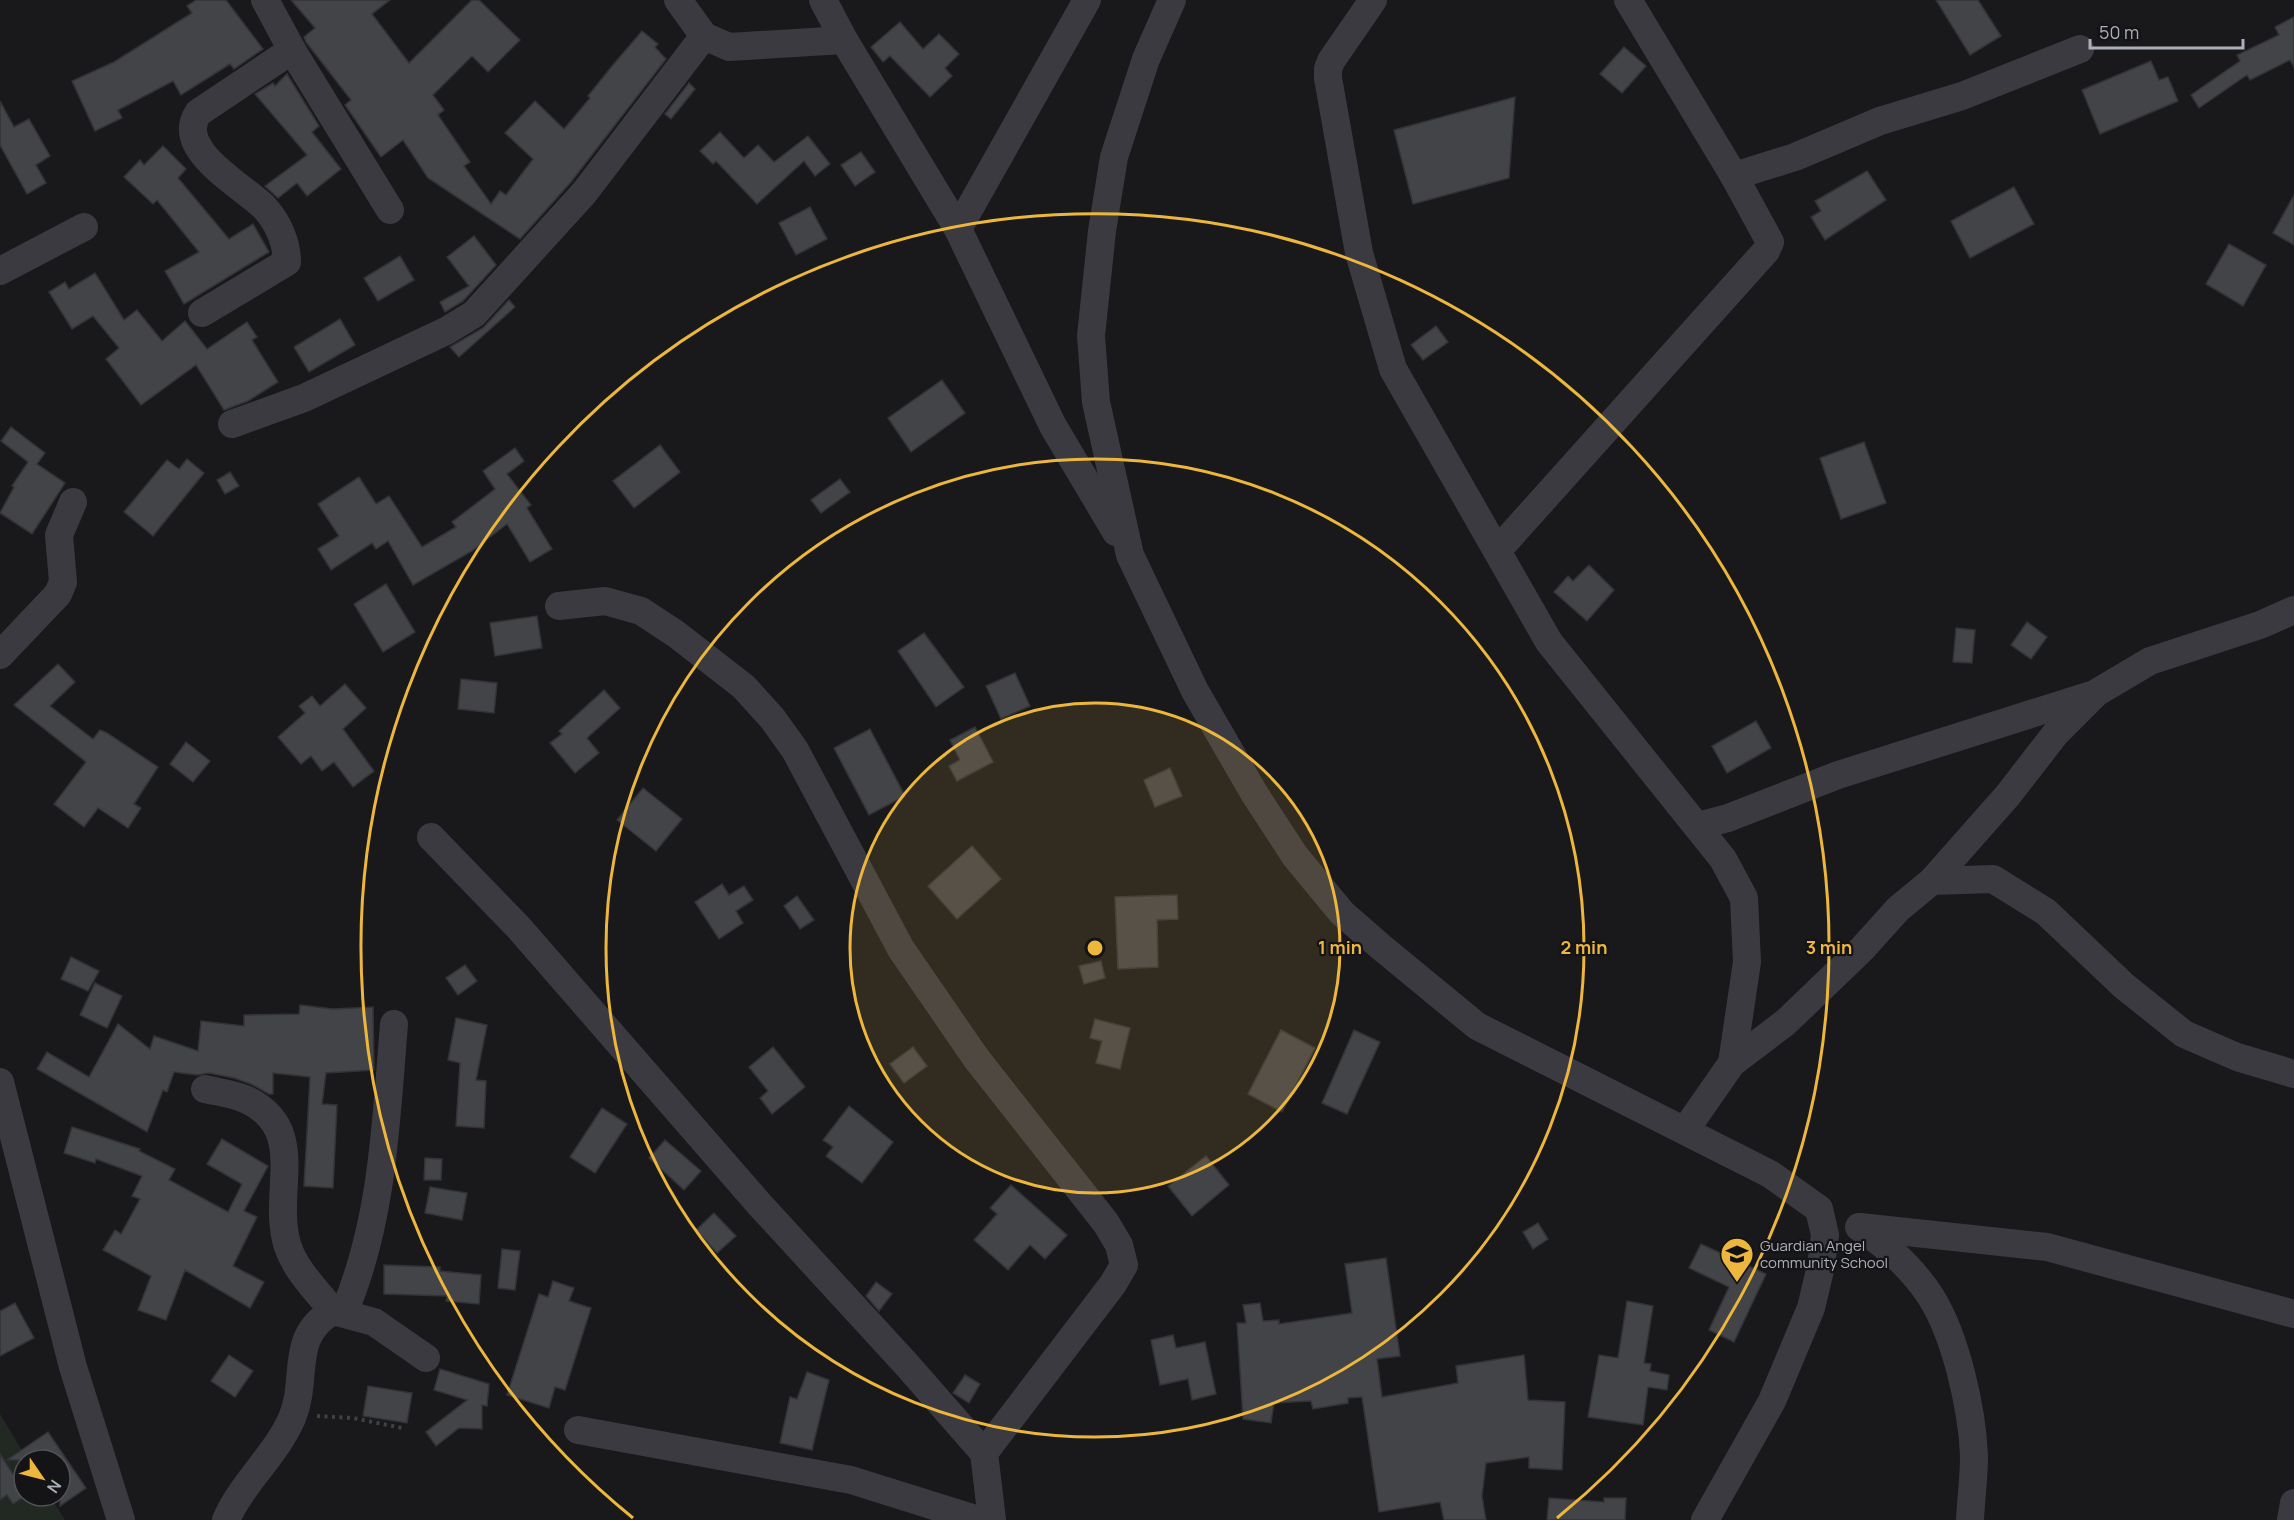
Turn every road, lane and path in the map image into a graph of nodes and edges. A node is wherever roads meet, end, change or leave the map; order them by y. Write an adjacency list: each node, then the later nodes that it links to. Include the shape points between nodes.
1 (265, 0): 10 (street)
2 (678, 0): 8 (street)
3 (823, 0): 9 (street)
4 (1088, 0): 15 (street)
5 (1172, 0): 18 (street, via 1146,59 1114,157 1091,336)
6 (1373, 0): 22 (street, via 1328,69 1359,253 1393,369)
7 (1628, 0): 12 (street)
8 (704, 36): 9 (street, via 729,47); 19 (street, via 584,193 474,314 304,398)
9 (844, 40): 15 (street)
10 (291, 50): 13 (street); 17 (street, via 193,120 191,132 207,161 265,208 287,247 287,262)
11 (2080, 50): 12 (street, via 1962,96 1880,120 1795,157)
12 (1734, 176): 22 (street, via 1766,232 1770,242 1766,251)
13 (390, 210)
14 (84, 227): 16 (street)
15 (958, 229): 20 (street)
16 (0, 271)
17 (202, 313)
18 (1096, 402): 20 (street, via 1092,424 1084,432 1073,435); 23 (street)
19 (232, 423)
20 (1053, 426): 23 (street)
21 (73, 502): 26 (street, via 59,535 63,582 58,594)
22 (1497, 551): 28 (street, via 1549,642)
23 (1130, 555): 36 (street, via 1195,691 1254,793 1295,856 1342,913 1477,1026)
24 (559, 606): 45 (street, via 605,601 641,611 744,687 772,718 795,750 901,949 976,1058 1106,1222 1119,1245 1124,1265 1113,1284)
25 (2294, 610): 27 (street, via 2150,661)
26 (0, 655)
27 (2096, 693): 28 (street, via 1838,775); 30 (street, via 2056,733 2008,795)
28 (1698, 826): 32 (street, via 1723,859 1744,898 1747,962)
29 (431, 837): 45 (street, via 519,928)
30 (1932, 881): 32 (street, via 1898,909 1786,1022); 33 (street, via 1993,879 2046,912 2124,986 2184,1034 2237,1057)
31 (394, 1024): 39 (street, via 376,1200 367,1250)
32 (1732, 1063): 36 (street)
33 (2294, 1074)
34 (0, 1082): 47 (street, via 73,1367)
35 (205, 1089): 39 (street, via 244,1098 266,1111 280,1126 284,1143 283,1225 288,1249 301,1270)
36 (1686, 1129): 37 (street, via 1770,1174)
37 (1819, 1209): 38 (street); 51 (street, via 1825,1235 1811,1308 1772,1401)
38 (1860, 1227): 40 (street, via 2048,1247); 52 (street, via 1913,1275 1931,1298 1951,1343 1963,1386 1974,1456)
39 (338, 1311): 41 (street, via 374,1322); 42 (street, via 318,1320 306,1337)
40 (2294, 1314)
41 (426, 1358)
42 (292, 1417): 43 (path, via 353,1418); 48 (street)
43 (402, 1428)
44 (578, 1430): 49 (street, via 850,1480)
45 (984, 1453): 50 (street)
46 (2294, 1503): 53 (street)
47 (121, 1520)
48 (226, 1520)
49 (979, 1520)
50 (992, 1520)
51 (1705, 1520)
52 (1970, 1520)
53 (2291, 1520)

